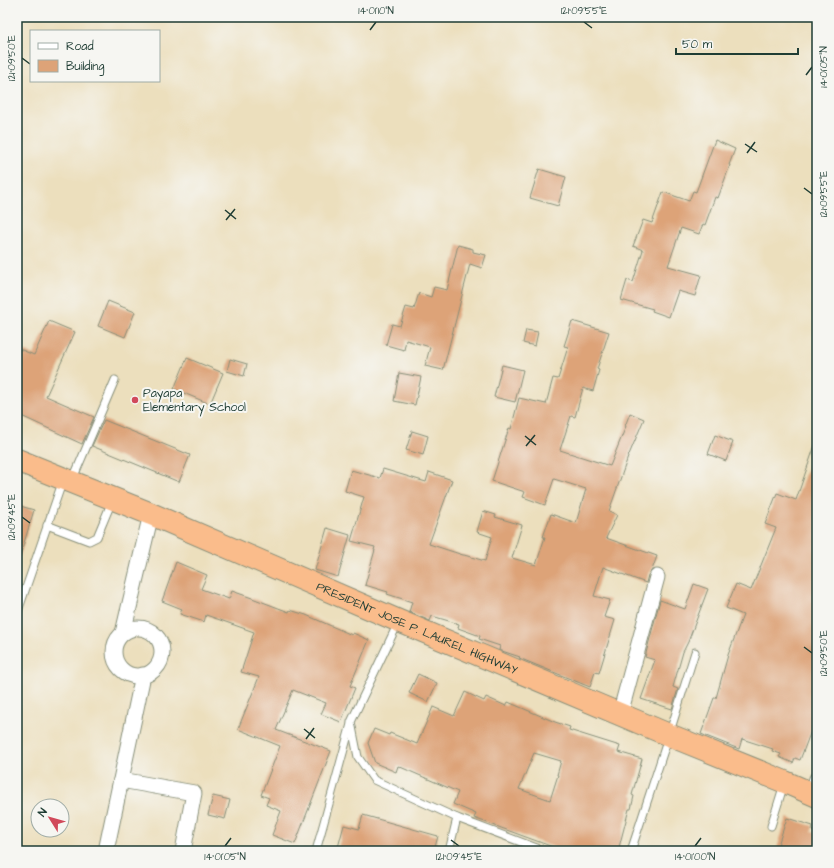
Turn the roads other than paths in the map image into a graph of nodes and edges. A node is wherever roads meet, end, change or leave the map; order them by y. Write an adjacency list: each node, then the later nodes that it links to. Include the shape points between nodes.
1 (115, 380): 3 (lane)
2 (17, 460): 3 (highway, PRESIDENT JOSE P. LAUREL HIGHWAY)
3 (68, 480): 4 (highway, PRESIDENT JOSE P. LAUREL HIGHWAY); 6 (lane)
4 (113, 498): 5 (highway, PRESIDENT JOSE P. LAUREL HIGHWAY); 6 (lane, via 97,537 89,541)
5 (151, 514): 9 (highway, PRESIDENT JOSE P. LAUREL HIGHWAY); 10 (street)
6 (48, 525): 8 (lane)
7 (657, 577): 13 (street)
8 (17, 614)
9 (399, 621): 13 (highway, PRESIDENT JOSE P. LAUREL HIGHWAY); 14 (lane)
10 (123, 633): 12 (street, via 115,646 116,661 126,672); 12 (street, via 138,627 154,633 159,639 162,647 160,663 154,670)
11 (695, 652): 15 (lane)
12 (143, 675): 16 (street)
13 (620, 714): 15 (highway, PRESIDENT JOSE P. LAUREL HIGHWAY)
14 (351, 722): 19 (lane, via 358,757 374,780); 24 (lane)
15 (669, 735): 17 (highway, PRESIDENT JOSE P. LAUREL HIGHWAY); 26 (lane)
16 (121, 780): 22 (street); 23 (street, via 194,793)
17 (785, 782): 18 (highway, PRESIDENT JOSE P. LAUREL HIGHWAY); 20 (lane)
18 (815, 790)
19 (457, 818): 21 (lane); 25 (lane)
20 (771, 826)
21 (542, 850)
22 (106, 851)
23 (183, 851)
24 (316, 851)
25 (448, 851)
26 (632, 851)

